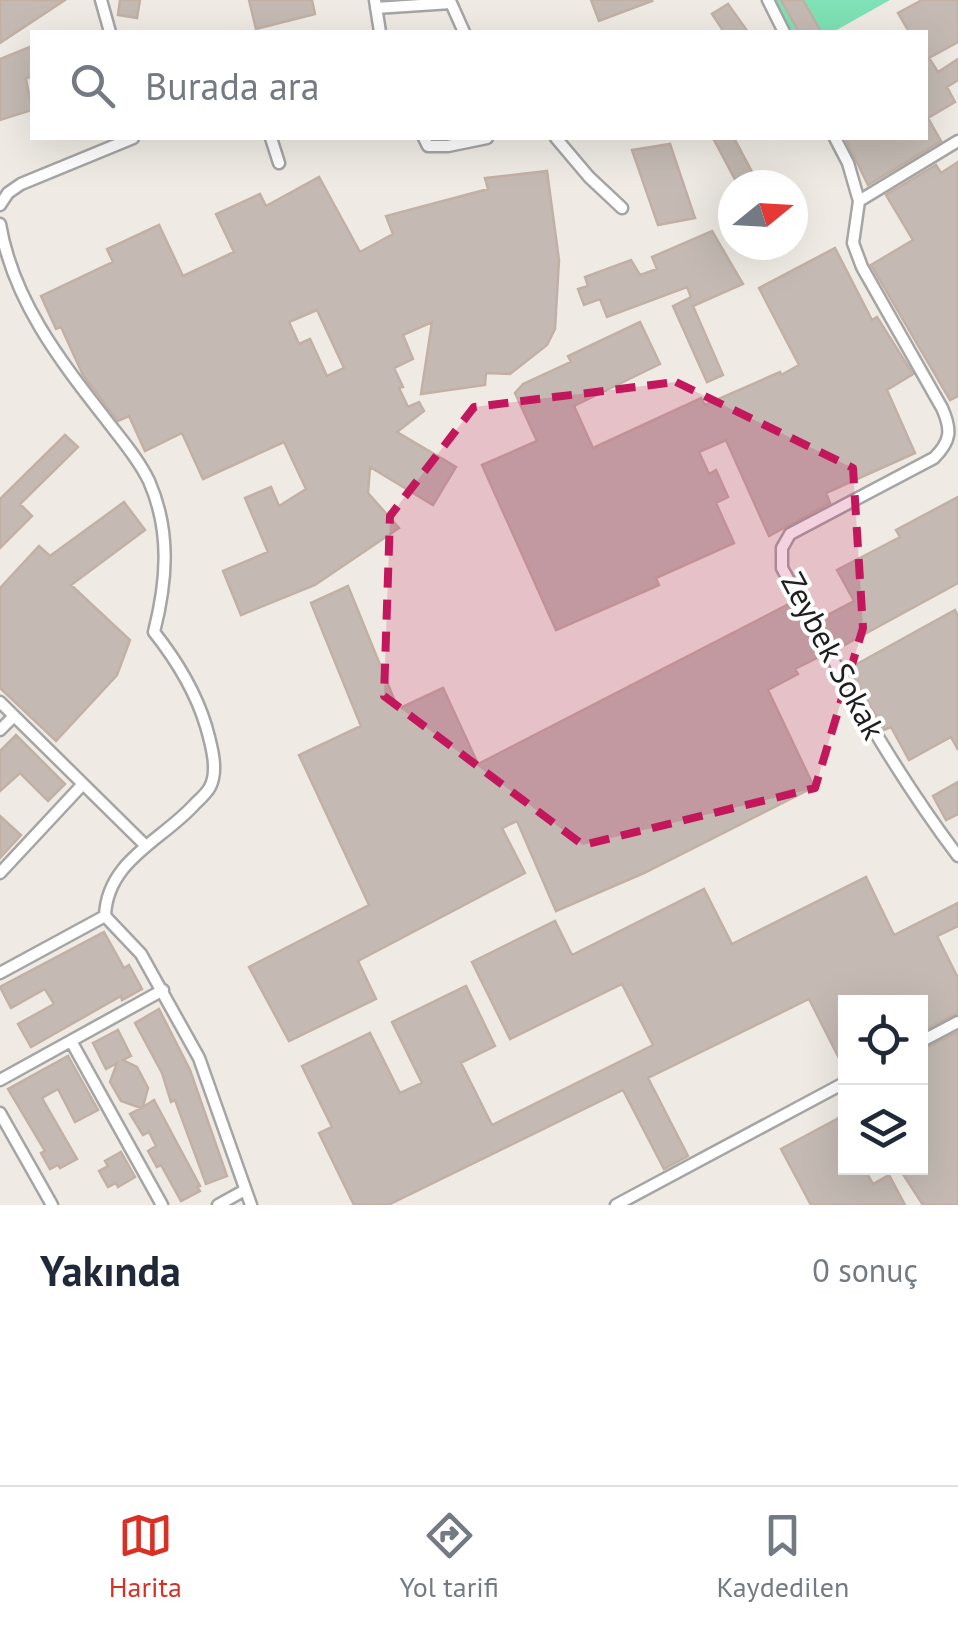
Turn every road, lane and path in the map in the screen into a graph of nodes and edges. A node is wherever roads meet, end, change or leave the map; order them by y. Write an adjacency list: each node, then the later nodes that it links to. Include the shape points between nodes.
1 (101, 0): 4 (street)
2 (768, 0): 7 (street)
3 (376, 4): 5 (street); 6 (street, via 451,3)
4 (109, 30)
5 (377, 30)
6 (463, 30)
7 (783, 30)
8 (128, 140): 17 (street, via 22,184)
9 (272, 140): 15 (street)
10 (425, 140): 11 (street, via 428,146)
11 (477, 140)
12 (558, 140): 18 (street)
13 (836, 140): 16 (street, Zeybek Sokak)
14 (958, 141): 16 (street)
15 (279, 164)
16 (858, 202): 27 (street, Zeybek Sokak, via 852,242 862,267 950,431 934,458 790,534 782,568 874,736)
17 (0, 205)
18 (622, 208)
19 (0, 224): 20 (street)
20 (12, 264): 21 (street); 26 (street, via 29,312 138,462 156,500 166,580 154,632 188,683 214,768 210,788)
21 (0, 273)
22 (0, 702): 23 (street)
23 (14, 716): 24 (street); 25 (street)
24 (0, 730)
25 (83, 784): 26 (street); 28 (street)
26 (146, 846): 29 (street, via 124,864)
27 (958, 856)
28 (0, 873)
29 (105, 916): 30 (street); 31 (street)
30 (0, 973)
31 (163, 990): 34 (street); 38 (street, via 199,1058)
32 (958, 1022): 33 (street)
33 (928, 1038)
34 (71, 1040): 35 (street); 40 (street)
35 (0, 1080)
36 (840, 1085): 43 (street)
37 (0, 1113): 39 (street)
38 (245, 1190): 41 (street); 42 (street)
39 (52, 1205)
40 (162, 1205)
41 (218, 1205)
42 (251, 1205)
43 (616, 1205)

